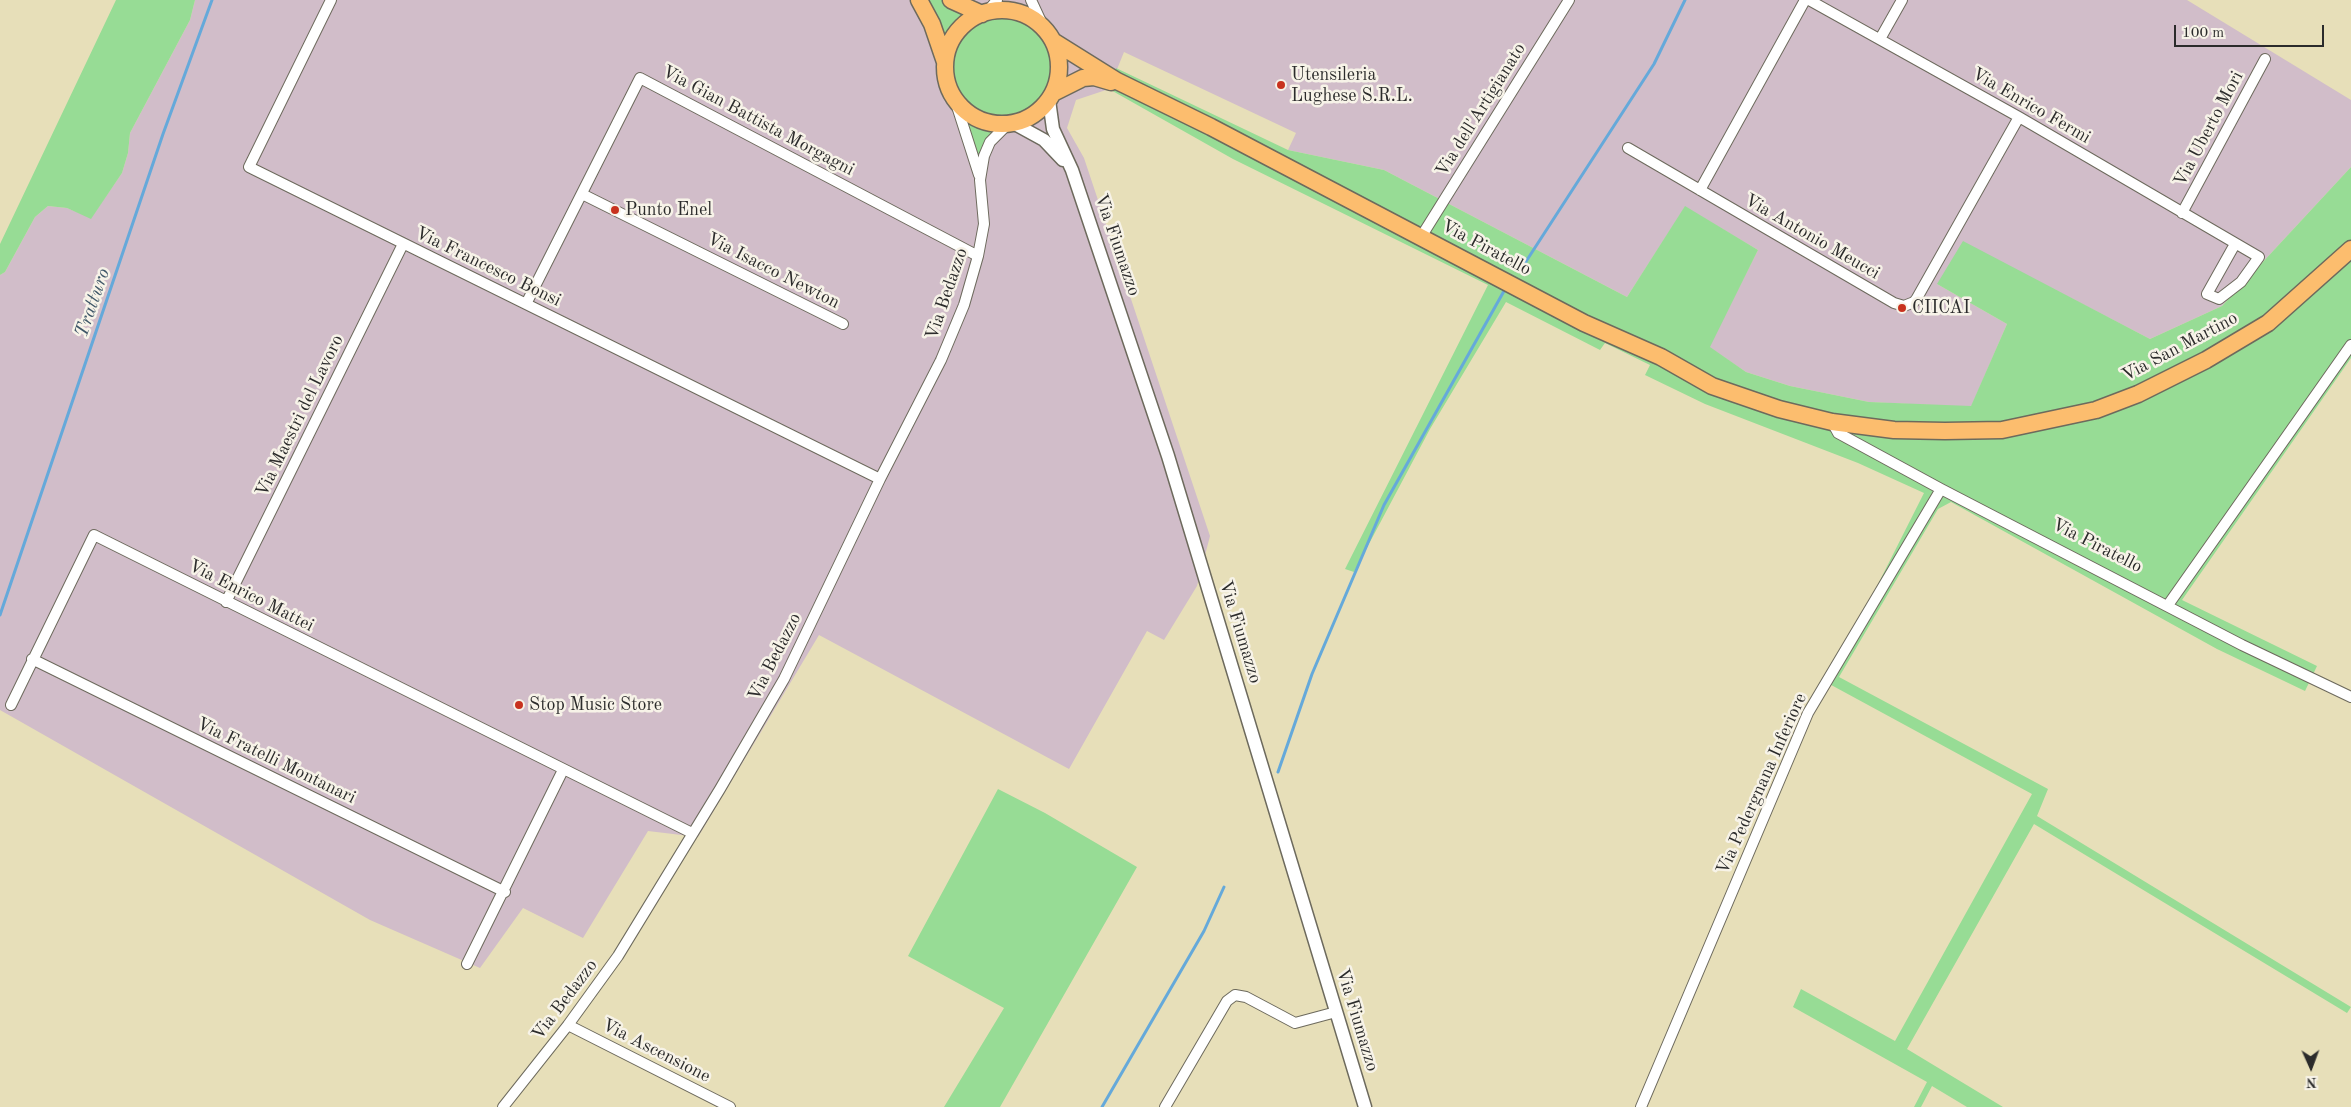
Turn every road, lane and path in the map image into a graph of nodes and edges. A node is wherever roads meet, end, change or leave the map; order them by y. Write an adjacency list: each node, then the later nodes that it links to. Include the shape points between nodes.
1 (331, 0): 26 (street, Via Francesco Bonsi, via 249,167)
2 (919, 0): 13 (main road, via 932,24)
3 (951, 0): 9 (main road)
4 (1031, 0): 10 (street)
5 (1569, 0): 25 (street, Via dell'Artigianato)
6 (1805, 0): 22 (street)
7 (1809, 0): 11 (street, Via Enrico Fermi)
8 (1902, 0): 11 (street)
9 (989, 9): 10 (main road, via 1018,12 1035,20); 13 (main road, via 961,28)
10 (1049, 34): 14 (main road, Via Piratello); 16 (main road, via 1059,67)
11 (1880, 40): 17 (street, Via Enrico Fermi)
12 (2265, 59): 24 (street, Via Uberto Mori)
13 (945, 62): 15 (main road, via 947,80)
14 (1130, 88): 16 (main road, Via Piratello, via 1094,77 1083,78); 25 (main road, Via Piratello)
15 (954, 97): 18 (main road, via 973,116 990,123); 21 (street, Via Bedazzo)
16 (1051, 97): 18 (main road, via 1039,111); 20 (street, Via Fiumazzo, via 1053,129)
17 (2019, 117): 22 (street, Via Antonio Meucci, via 1917,298 1909,305 1894,303); 24 (street, Via Enrico Fermi)
18 (1011, 123): 20 (street, Via Fiumazzo, via 1044,140); 21 (street, Via Bedazzo, via 987,149)
19 (1628, 148): 22 (street)
20 (1072, 170): 46 (street, Via Fiumazzo, via 1168,456)
21 (980, 180): 29 (street, Via Bedazzo, via 984,224)
22 (1700, 190)
23 (582, 194): 29 (street, Via Gian Battista Morgagni, via 640,78); 30 (street, Via Gian Battista Morgagni); 31 (street, Via Isacco Newton)
24 (2182, 213): 27 (street, Via Enrico Fermi)
25 (1420, 236): 33 (main road, Via Piratello, via 1712,386 1779,409)
26 (403, 244): 30 (street, Via Francesco Bonsi); 37 (street, Via Maestri del Lavoro)
27 (2235, 244): 27 (street, Via Enrico Fermi, via 2258,257 2241,282 2219,299 2207,294)
28 (2351, 248): 34 (main road, Via San Martino, via 2268,323 2206,360 2138,394 2096,410)
29 (978, 256): 35 (street, Via Bedazzo, via 964,305 941,360)
30 (526, 304): 35 (street, Via Francesco Bonsi)
31 (843, 324)
32 (2351, 345): 38 (street)
33 (1832, 422): 34 (main road, Via Piratello, via 1894,430); 36 (street, Via Piratello, via 1838,433)
34 (2002, 430)
35 (880, 479): 43 (street, Via Bedazzo, via 784,679)
36 (1941, 489): 38 (street, Via Piratello); 52 (street, Via Pedergnana Inferiore, via 1808,713)
37 (226, 602): 39 (street, Via Enrico Mattei, via 94,535); 42 (street, Via Enrico Mattei)
38 (2168, 605): 40 (street, Via Piratello)
39 (32, 660): 41 (street, Via Enrico Mattei); 44 (street, Via Fratelli Montanari)
40 (2351, 697)
41 (11, 705)
42 (563, 770): 43 (street, Via Enrico Mattei); 44 (street)
43 (692, 833): 47 (street, Via Bedazzo, via 618,956)
44 (505, 892): 45 (street)
45 (467, 964)
46 (1336, 1012): 50 (street, via 1295,1023 1236,995 1227,1001); 51 (street, Via Fiumazzo)
47 (568, 1025): 48 (street, Via Bedazzo); 49 (street, Via Ascensione)
48 (503, 1107)
49 (730, 1107)
50 (1166, 1107)
51 (1364, 1107)
52 (1642, 1107)

